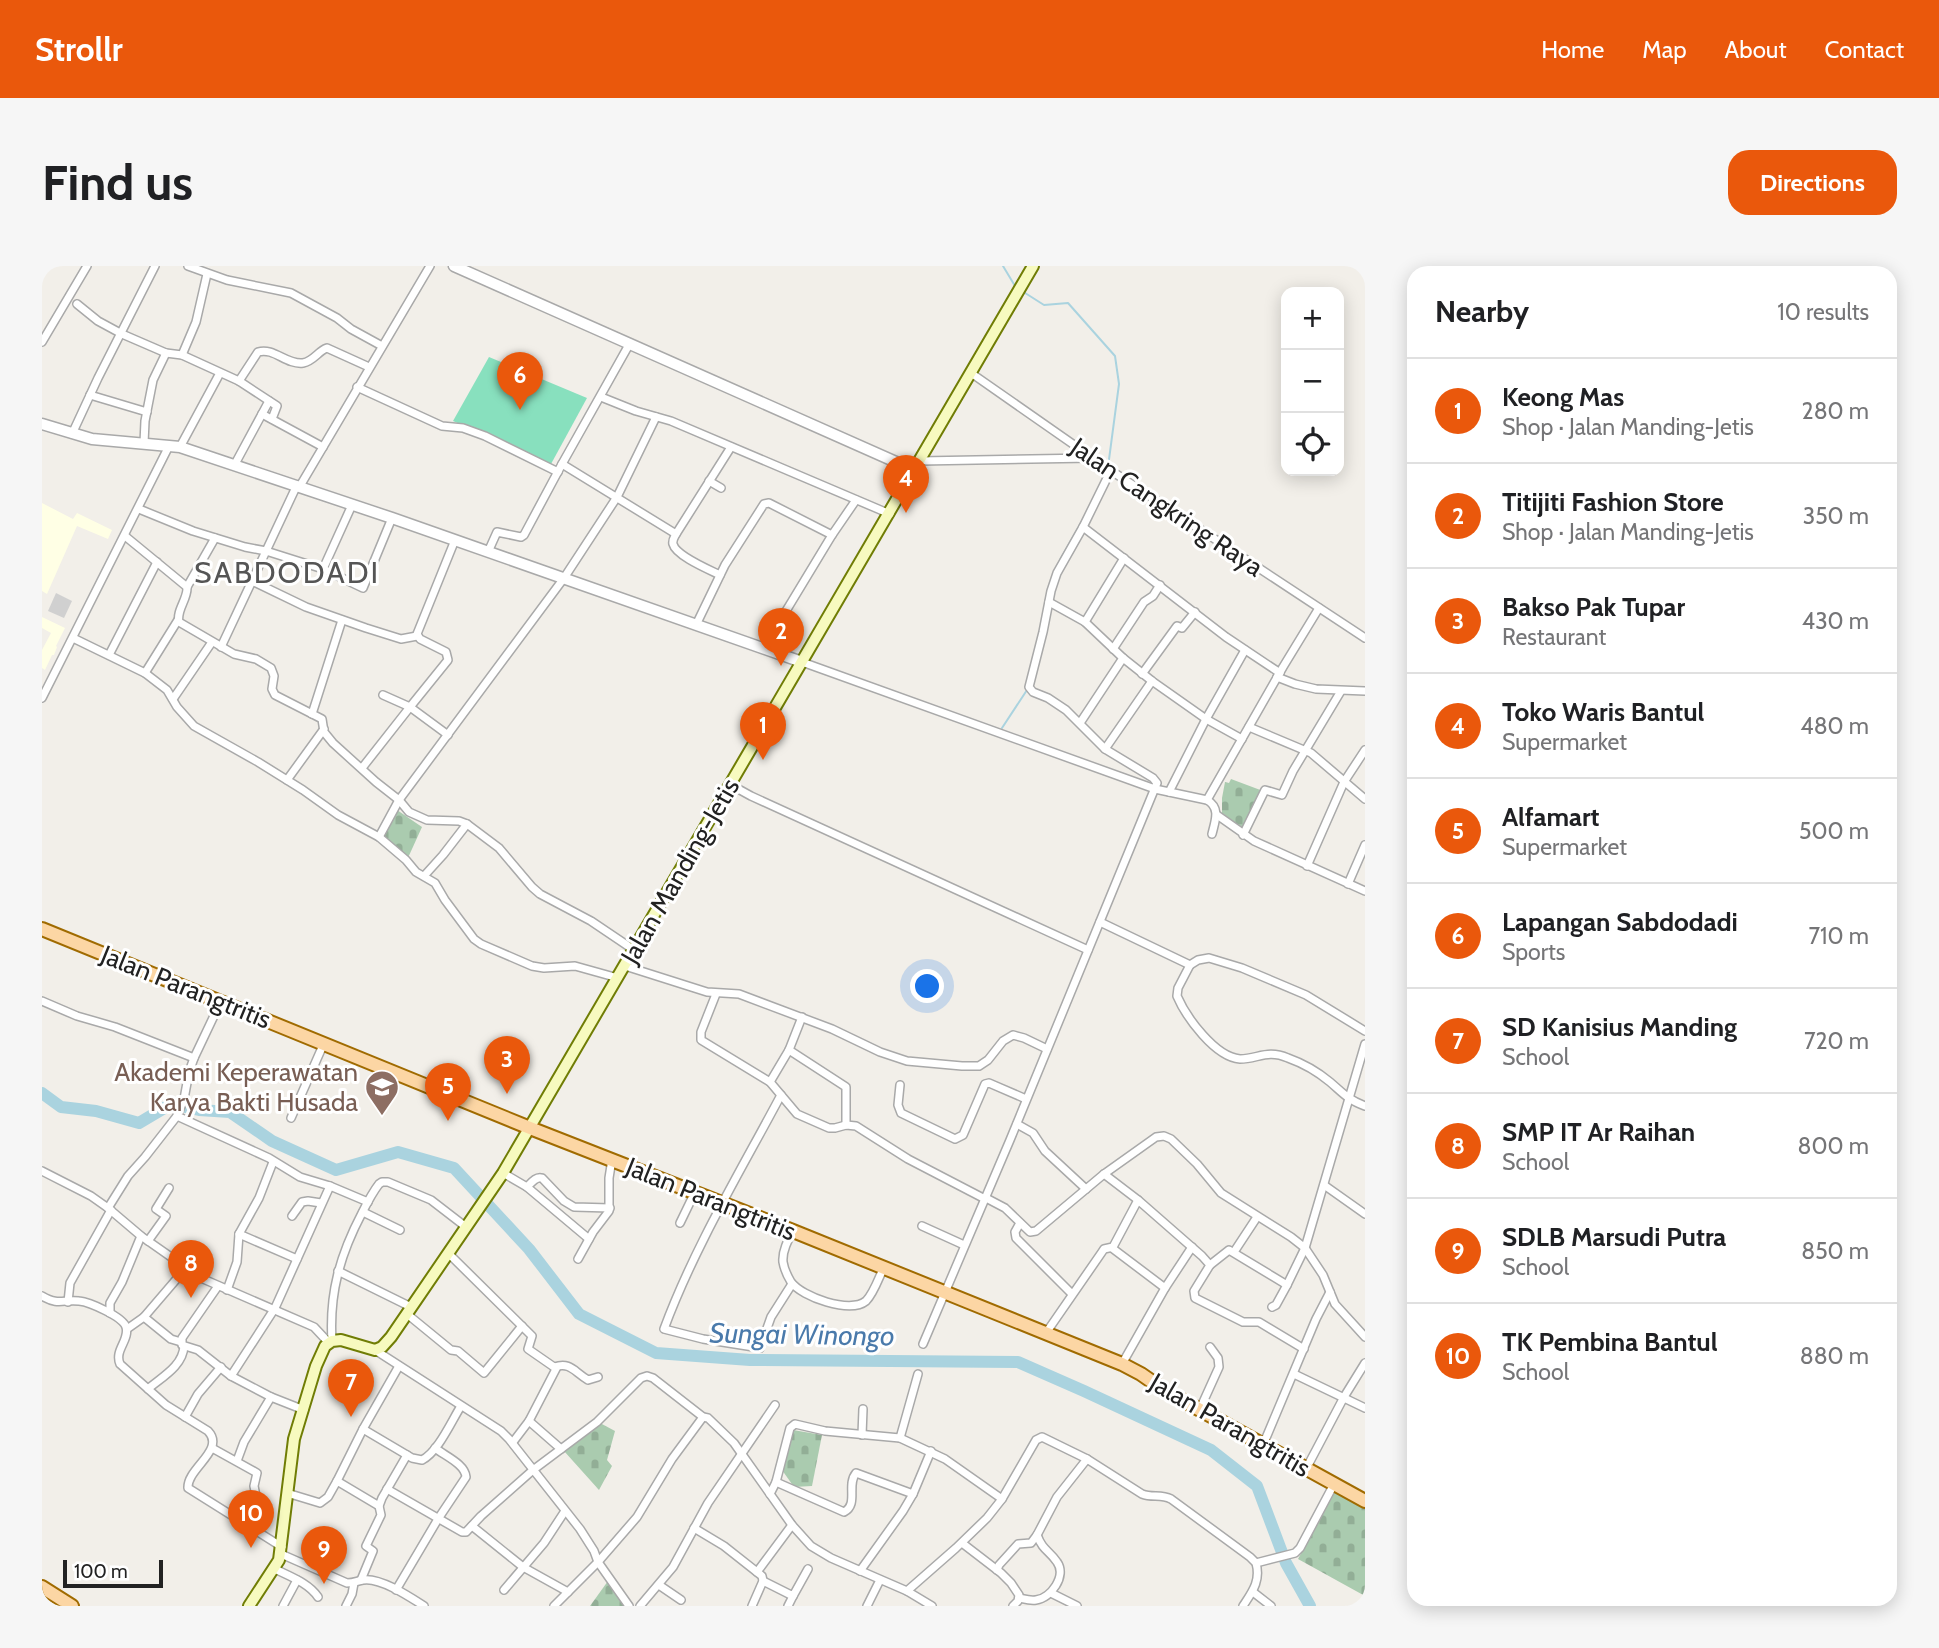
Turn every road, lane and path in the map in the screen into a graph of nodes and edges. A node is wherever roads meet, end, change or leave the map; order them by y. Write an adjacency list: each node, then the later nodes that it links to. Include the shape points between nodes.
1 (87, 266): 10 (street)
2 (155, 266): 9 (street)
3 (188, 266): 7 (street)
4 (430, 266): 12 (street)
5 (454, 266): 11 (street)
6 (1033, 266): 17 (main road, Jalan Manding-Jetis)
7 (207, 274): 12 (street, via 291,293); 14 (street, via 196,323)
8 (77, 304): 9 (street)
9 (122, 334): 13 (street); 20 (street)
10 (42, 342)
11 (630, 344): 21 (street); 36 (street)
12 (382, 346): 15 (street)
13 (166, 353): 14 (street); 23 (street, via 153,380)
14 (182, 355): 16 (street)
15 (369, 367): 18 (street, via 327,348 309,361 295,363 262,350); 19 (street)
16 (220, 373): 18 (street); 30 (street)
17 (971, 373): 33 (street, Jalan Cangkring Raya); 36 (main road, Jalan Manding-Jetis)
18 (239, 381): 22 (street)
19 (357, 387): 31 (street); 38 (street, via 442,426 485,436)
20 (90, 395): 23 (street); 28 (street)
21 (601, 397): 25 (street); 35 (street)
22 (269, 401): 24 (street); 26 (street, via 277,407)
23 (147, 412): 29 (street)
24 (262, 414): 26 (street); 34 (street)
25 (656, 417): 32 (street); 42 (street)
26 (272, 419): 31 (street)
27 (42, 424): 28 (street)
28 (72, 434): 29 (street)
29 (144, 443): 30 (street)
30 (175, 446): 34 (street); 45 (street)
31 (323, 447): 40 (street)
32 (731, 447): 39 (street); 43 (street)
33 (1092, 458): 36 (street); 37 (street, Jalan Cangkring Raya)
34 (235, 464): 40 (street)
35 (562, 464): 38 (street); 42 (street)
36 (917, 466): 46 (main road, Jalan Manding-Jetis)
37 (1109, 469): 48 (street); 65 (street, Jalan Cangkring Raya)
38 (558, 472): 55 (street, via 524,535 497,532)
39 (709, 481): 41 (street); 49 (street)
40 (299, 485): 44 (street); 54 (street)
41 (721, 488)
42 (617, 497): 49 (street); 60 (street)
43 (856, 500): 46 (street); 50 (street)
44 (352, 505): 47 (street); 58 (street)
45 (139, 509): 51 (street); 52 (street)
46 (890, 514): 81 (main road, Jalan Manding-Jetis)
47 (392, 518): 53 (street); 58 (street, via 363,588)
48 (1083, 527): 56 (street); 64 (street, via 1057,573)
49 (676, 534): 59 (street, via 673,545 678,552)
50 (832, 535): 59 (street, via 766,504); 76 (street)
51 (125, 536): 57 (street); 72 (street)
52 (215, 538): 54 (street); 63 (street)
53 (455, 540): 55 (street); 71 (street)
54 (266, 551): 58 (street); 61 (street)
55 (488, 552): 60 (street)
56 (1124, 558): 62 (street); 69 (street)
57 (157, 562): 63 (street); 79 (street)
58 (323, 569)
59 (720, 575): 70 (street)
60 (564, 578): 70 (street); 97 (street)
61 (252, 581): 68 (street); 75 (street)
62 (1160, 585): 66 (street); 77 (street)
63 (187, 587): 67 (street)
64 (1049, 601): 69 (street); 94 (street, via 1029,687)
65 (1320, 608): 73 (street, Jalan Cangkring Raya); 84 (street)
66 (1195, 612): 78 (street); 83 (street, via 1182,628 1177,626)
67 (178, 620): 74 (street); 82 (street)
68 (342, 620): 71 (street, via 401,639); 92 (street)
69 (1084, 622): 77 (street)
70 (696, 625): 76 (street)
71 (417, 636): 91 (street, via 446,652 448,660)
72 (72, 638): 79 (street); 89 (street)
73 (1365, 638)
74 (212, 642): 75 (street); 90 (street)
75 (221, 647): 92 (street, via 271,668 275,695)
76 (763, 649): 81 (street)
77 (1113, 649): 80 (street)
78 (1245, 650): 84 (street); 93 (street)
79 (109, 655): 82 (street)
80 (1123, 659): 83 (street); 94 (street)
81 (802, 662): 105 (main road, Jalan Manding-Jetis); 106 (street)
82 (145, 673): 90 (street)
83 (1142, 674): 85 (street)
84 (1279, 675): 86 (street, via 1305,687); 95 (street)
85 (1152, 681): 93 (street); 99 (street)
86 (1342, 691): 87 (street); 101 (street)
87 (1365, 691)
88 (383, 695): 91 (street)
89 (42, 698)
90 (173, 699): 103 (street, via 194,726)
91 (410, 707): 97 (street); 102 (street)
92 (312, 714): 96 (street, via 322,719)
93 (1206, 719): 98 (street); 107 (street)
94 (1080, 723): 99 (street)
95 (1249, 727): 98 (street); 101 (street)
96 (324, 729): 102 (street); 103 (street)
97 (448, 735): 109 (street)
98 (1242, 739): 110 (street)
99 (1105, 749): 106 (street, via 1153,778)
100 (1365, 750): 104 (street)
101 (1305, 751): 104 (street); 114 (street, via 1282,795 1265,790)
102 (362, 768): 109 (street)
103 (287, 780): 115 (street)
104 (1344, 782): 108 (street); 117 (street)
105 (731, 785): 123 (main road, Jalan Manding-Jetis); 124 (street)
106 (1155, 789): 107 (street); 121 (street)
107 (1169, 792): 110 (street)
108 (1365, 799)
109 (399, 800): 112 (street, via 409,812 427,821); 115 (street)
110 (1207, 800): 111 (street)
111 (1217, 816): 113 (street); 114 (street)
112 (467, 824): 118 (street); 123 (street, via 499,848 536,891)
113 (1212, 834)
114 (1243, 835): 117 (street)
115 (379, 837): 118 (street)
116 (1365, 845): 119 (street)
117 (1307, 866): 119 (street)
118 (424, 876): 127 (street, via 436,883 481,944 536,967 575,965)
119 (1348, 884): 120 (street)
120 (1365, 891)
121 (1100, 922): 124 (street); 125 (street)
122 (42, 929): 130 (main road, Jalan Parangtritis)
123 (634, 950): 126 (main road, Jalan Manding-Jetis)
124 (1088, 950): 135 (street)
125 (1190, 965): 132 (street, via 1209,958 1242,968 1306,995); 142 (street, via 1177,996 1216,1049 1243,1059 1263,1054 1286,1057 1319,1073)
126 (625, 966): 127 (main road, Jalan Manding-Jetis); 128 (street)
127 (618, 978): 148 (main road, Jalan Manding-Jetis)
128 (716, 994): 131 (street, via 739,994); 138 (street, via 701,1040)
129 (42, 1001): 137 (street)
130 (222, 1001): 133 (main road, Jalan Parangtritis); 137 (street)
131 (802, 1017): 135 (street, via 907,1061 979,1066 1013,1035); 136 (street)
132 (1365, 1031)
133 (324, 1043): 145 (street); 148 (main road, Jalan Parangtritis)
134 (1365, 1044): 142 (street)
135 (1047, 1049): 141 (street)
136 (789, 1050): 138 (street); 147 (street, via 846,1087)
137 (194, 1058): 144 (street)
138 (770, 1082): 140 (street)
139 (900, 1085): 141 (street, via 901,1114 955,1139 963,1135 985,1084)
140 (781, 1095): 147 (street, via 802,1117 829,1128); 164 (street)
141 (1026, 1099): 146 (street)
142 (1348, 1099): 143 (street); 154 (street)
143 (1365, 1106)
144 (178, 1115): 150 (street); 166 (street, via 128,1175)
145 (291, 1118)
146 (1017, 1124): 158 (street, via 1033,1133 1045,1151); 160 (street)
147 (846, 1125): 160 (street, via 860,1128)
148 (530, 1128): 149 (main road, Jalan Parangtritis); 152 (main road, Jalan Manding-Jetis)
149 (612, 1159): 159 (main road, Jalan Parangtritis); 165 (street)
150 (273, 1162): 155 (street); 177 (street)
151 (42, 1171): 166 (street)
152 (503, 1173): 156 (street); 174 (main road, Jalan Manding-Jetis)
153 (1104, 1174): 158 (street); 161 (street); 170 (street, via 1156,1138 1167,1137 1220,1193)
154 (1324, 1185): 168 (street); 183 (street)
155 (330, 1186): 162 (street); 163 (street)
156 (527, 1187): 165 (street, via 540,1177 575,1207); 179 (street)
157 (169, 1188): 178 (street, via 156,1209 166,1216)
158 (1086, 1189): 172 (street, via 1036,1231 1030,1232)
159 (695, 1192): 164 (main road, Jalan Parangtritis); 171 (street)
160 (986, 1199): 172 (street); 180 (street)
161 (1138, 1200): 181 (street); 182 (street)
162 (368, 1202): 167 (street); 174 (street, via 385,1181 431,1200)
163 (321, 1203): 169 (street, via 302,1202); 186 (street)
164 (723, 1204): 176 (main road, Jalan Parangtritis); 192 (street, via 664,1329 760,1348 771,1317)
165 (610, 1208): 179 (street)
166 (109, 1209): 178 (street); 201 (street, via 70,1283)
167 (363, 1212): 175 (street); 191 (street)
168 (1365, 1214)
169 (292, 1216)
170 (1257, 1216): 183 (street); 184 (street)
171 (680, 1223)
172 (1020, 1223): 199 (street, via 1016,1238)
173 (922, 1226): 180 (street)
174 (466, 1227): 185 (main road, Jalan Manding-Jetis)
175 (400, 1230)
176 (793, 1231): 189 (main road, Jalan Parangtritis); 192 (street, via 783,1261)
177 (239, 1234): 186 (street); 196 (street, via 237,1262)
178 (145, 1239): 190 (street); 205 (street, via 110,1303)
179 (589, 1239): 187 (street)
180 (964, 1245): 197 (street)
181 (1192, 1247): 188 (street); 195 (street)
182 (1112, 1248): 195 (street); 199 (street, via 1104,1249)
183 (1305, 1248): 193 (street); 198 (street)
184 (1234, 1252): 188 (street, via 1226,1251); 193 (street)
185 (448, 1253): 204 (main road, Jalan Manding-Jetis); 207 (street)
186 (297, 1259): 203 (street)
187 (578, 1259)
188 (1210, 1265): 215 (street, via 1194,1291 1195,1298 1243,1322 1259,1322)
189 (884, 1267): 192 (street, via 870,1296 854,1306 811,1296); 197 (main road, Jalan Parangtritis)
190 (186, 1268): 194 (street); 206 (street)
191 (338, 1270): 204 (street); 211 (street)
192 (792, 1284)
193 (1287, 1285): 202 (street)
194 (218, 1286): 196 (street); 212 (street)
195 (1165, 1288): 218 (street)
196 (227, 1290): 203 (street)
197 (945, 1292): 209 (main road, Jalan Parangtritis); 213 (street)
198 (1330, 1292): 210 (street); 215 (street)
199 (1072, 1294): 209 (street)
200 (42, 1296): 201 (street)
201 (68, 1302): 205 (street, via 78,1301)
202 (1272, 1307)
203 (275, 1308): 211 (street, via 314,1327); 224 (street)
204 (409, 1310): 207 (street, via 451,1350 484,1373); 216 (main road, Jalan Manding-Jetis, via 382,1347)
205 (110, 1313): 208 (street)
206 (144, 1317): 208 (street); 212 (street)
207 (522, 1326): 221 (street, via 532,1336 528,1349)
208 (127, 1329): 226 (street, via 118,1361)
209 (1046, 1333): 218 (main road, Jalan Parangtritis)
210 (1365, 1337)
211 (330, 1342): 216 (main road, via 350,1341); 234 (main road, via 316,1366)
212 (182, 1344): 220 (street); 226 (street, via 184,1354 179,1363)
213 (923, 1344)
214 (1210, 1347): 233 (street, via 1220,1362)
215 (1304, 1349): 223 (street)
216 (374, 1350): 219 (street)
217 (1365, 1363): 228 (street)
218 (1122, 1364): 233 (main road, Jalan Parangtritis)
219 (399, 1366): 230 (street); 238 (street)
220 (221, 1367): 224 (street); 236 (street)
221 (557, 1367): 225 (street, via 567,1365 588,1380); 237 (street)
222 (918, 1374): 240 (street)
223 (1294, 1374): 228 (street); 242 (street)
224 (231, 1376): 227 (street)
225 (598, 1377)
226 (148, 1389): 236 (street)
227 (271, 1397): 234 (street); 250 (street)
228 (1344, 1397): 231 (street); 251 (street)
229 (775, 1405): 247 (street)
230 (461, 1406): 241 (street); 244 (street)
231 (1365, 1408)
232 (863, 1409): 239 (street)
233 (1200, 1409): 242 (main road, Jalan Parangtritis)
234 (304, 1410): 257 (main road, via 294,1439)
235 (703, 1417): 245 (street, via 647,1376); 247 (street); 272 (street, via 639,1513)
236 (185, 1418): 243 (street, via 212,1434)
237 (529, 1420): 241 (street); 245 (street)
238 (363, 1429): 248 (street); 253 (street)
239 (862, 1435): 240 (street); 254 (street, via 793,1424)
240 (900, 1438): 246 (street)
241 (513, 1442): 252 (street)
242 (1263, 1445): 251 (main road, Jalan Parangtritis)
243 (212, 1448): 250 (street); 265 (street, via 188,1488)
244 (435, 1448): 248 (street, via 422,1460); 264 (street, via 466,1474)
245 (561, 1449): 252 (street)
246 (931, 1451): 259 (street); 260 (street)
247 (743, 1454): 258 (street); 268 (street)
248 (407, 1455): 256 (street)
249 (1087, 1459): 260 (street, via 1039,1438); 269 (street, via 1057,1497); 273 (street, via 1142,1494 1171,1499)
250 (237, 1461): 265 (street, via 258,1474 256,1496)
251 (1306, 1469): 255 (main road, Jalan Parangtritis)
252 (533, 1470): 263 (street); 267 (street)
253 (337, 1481): 257 (street, via 320,1503); 262 (street)
254 (776, 1482): 258 (street); 259 (street, via 844,1512 852,1505 856,1473)
255 (1334, 1484): 261 (main road, Jalan Parangtritis); 273 (street, via 1303,1545 1294,1553)
256 (387, 1489): 262 (street); 264 (street)
257 (287, 1493): 271 (main road)
258 (769, 1494): 266 (street)
259 (913, 1494): 278 (street)
260 (1002, 1499): 270 (street)
261 (1365, 1501)
262 (379, 1506): 283 (street, via 381,1515 366,1546 373,1551)
263 (565, 1511): 272 (street); 274 (street)
264 (439, 1519): 267 (street, via 464,1533); 286 (street)
265 (245, 1524): 271 (street)
266 (792, 1525): 278 (street, via 811,1546); 279 (street)
267 (472, 1526): 274 (street)
268 (694, 1528): 279 (street); 284 (street)
269 (1037, 1535): 277 (street, via 1031,1543 1018,1544); 291 (street, via 1060,1569)
270 (962, 1543): 277 (street); 288 (street)
271 (281, 1551): 275 (main road); 283 (street, via 347,1583)
272 (598, 1562): 289 (street); 303 (street)
273 (1256, 1563): 290 (street)
274 (523, 1567): 287 (street); 289 (street)
275 (275, 1569): 280 (street); 298 (main road)
276 (808, 1569): 292 (street)
277 (998, 1570): 294 (street)
278 (860, 1571): 281 (street)
279 (757, 1572): 282 (street)
280 (297, 1580): 293 (street); 299 (street)
281 (880, 1580): 288 (street); 307 (street)
282 (763, 1581): 292 (street); 305 (street)
283 (358, 1582): 286 (street, via 377,1581); 300 (street)
284 (659, 1585): 295 (street); 304 (street)
285 (42, 1587): 297 (main road)
286 (396, 1590): 296 (street)
287 (504, 1590)
288 (907, 1591): 308 (street)
289 (568, 1592): 302 (street)
290 (1253, 1592): 311 (street); 312 (street)
291 (1051, 1593): 294 (street, via 1037,1600); 310 (street)
292 (793, 1596): 306 (street)
293 (318, 1597)
294 (1019, 1598): 309 (street)
295 (681, 1600)
296 (409, 1602): 301 (street)
297 (72, 1606)
298 (249, 1606)
299 (283, 1606)
300 (346, 1606)
301 (424, 1606)
302 (556, 1606)
303 (629, 1606)
304 (640, 1606)
305 (751, 1606)
306 (788, 1606)
307 (867, 1606)
308 (932, 1606)
309 (1013, 1606)
310 (1077, 1606)
311 (1242, 1606)
312 (1271, 1606)

